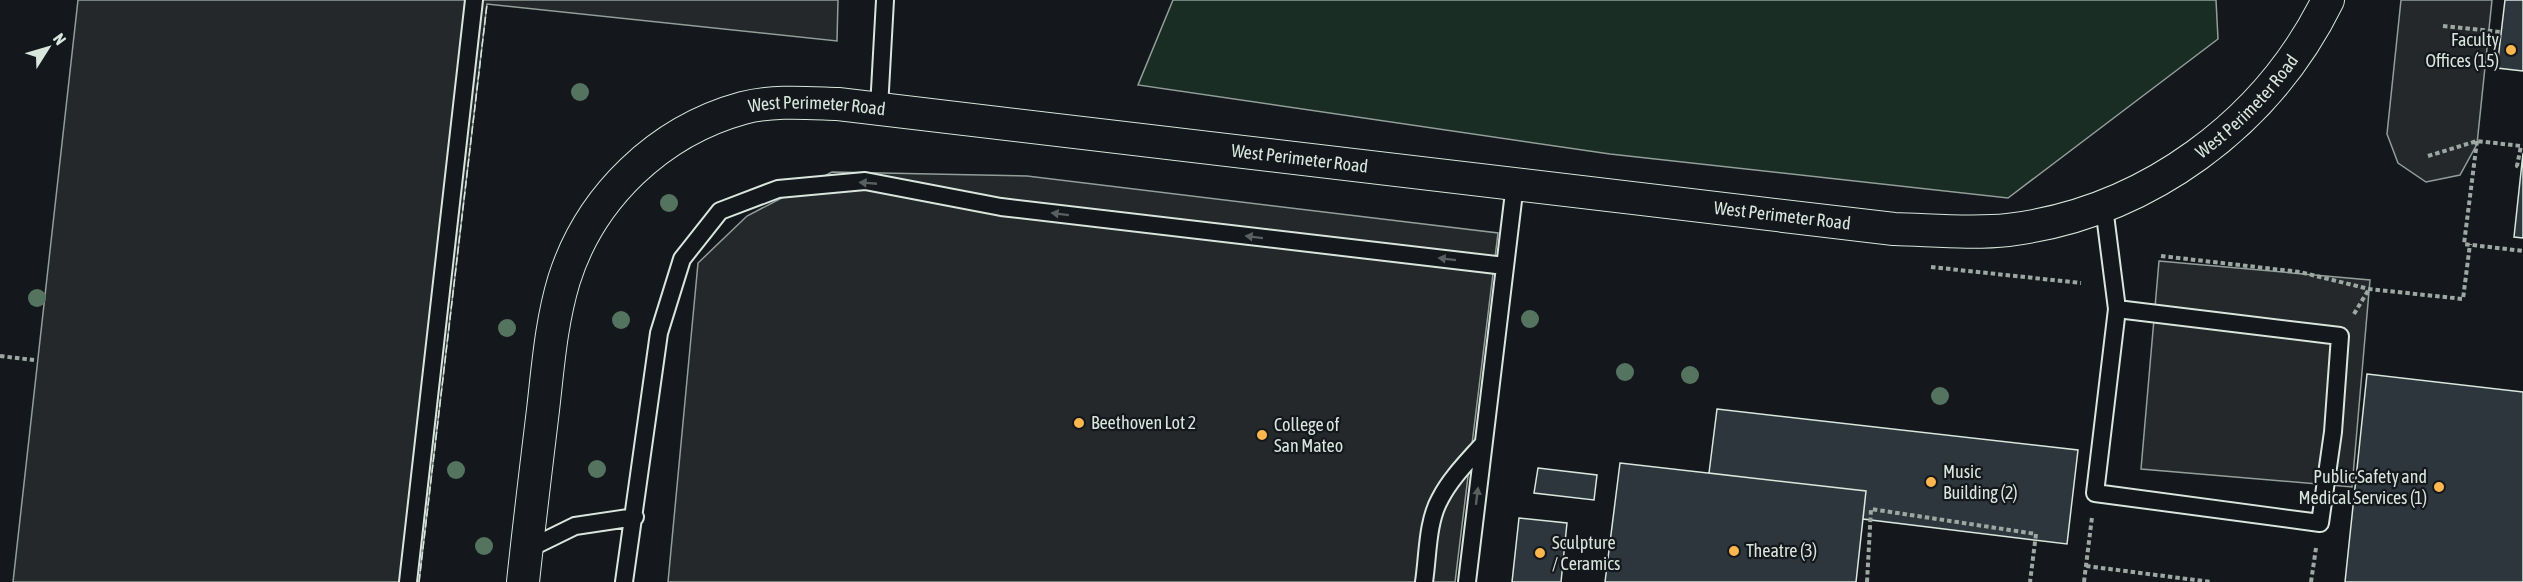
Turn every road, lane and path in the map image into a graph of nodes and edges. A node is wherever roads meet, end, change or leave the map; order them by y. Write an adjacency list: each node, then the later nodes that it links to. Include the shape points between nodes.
1 (474, 0): 27 (lane)
2 (885, 0): 6 (lane)
3 (2328, 0): 11 (street, West Perimeter Road, via 2295,54 2232,128 2193,160)
4 (2443, 26): 5 (path)
5 (2501, 32)
6 (879, 108): 10 (street, West Perimeter Road); 25 (street, West Perimeter Road, via 791,102 745,108 707,120 647,158 597,211 564,279 553,321)
7 (2477, 141): 8 (path); 9 (path, via 2521,146 2517,166); 12 (path, via 2464,244)
8 (2428, 156)
9 (2522, 167)
10 (1515, 184): 11 (street, West Perimeter Road, via 1894,229 2007,230 2056,222); 15 (lane)
11 (2104, 207): 18 (lane)
12 (2470, 244): 13 (path); 14 (path, via 2463,299 2369,289 2300,272)
13 (2523, 251)
14 (2161, 256)
15 (1505, 266): 21 (lane); 23 (lane, one-way to 23, via 1001,207 865,181 778,189 720,211 682,259 659,333)
16 (2059, 282): 17 (path)
17 (2080, 283)
18 (2117, 309): 22 (lane); 24 (lane, via 2340,336 2333,432)
19 (0, 356): 20 (path)
20 (34, 360)
21 (1483, 443): 30 (lane, via 1438,501); 31 (lane, one-way to 21)
22 (2095, 493): 24 (lane); 26 (path)
23 (635, 517): 25 (lane, via 575,526); 29 (lane)
24 (2320, 523): 36 (path)
25 (526, 550): 28 (street, West Perimeter Road)
26 (2086, 566): 34 (path); 35 (path)
27 (408, 582)
28 (522, 582)
29 (624, 582)
30 (1424, 582)
31 (1467, 582)
32 (1867, 582): 33 (path, via 1871,509 2036,534)
33 (2030, 582)
34 (2084, 582)
35 (2211, 582)
36 (2311, 582)

